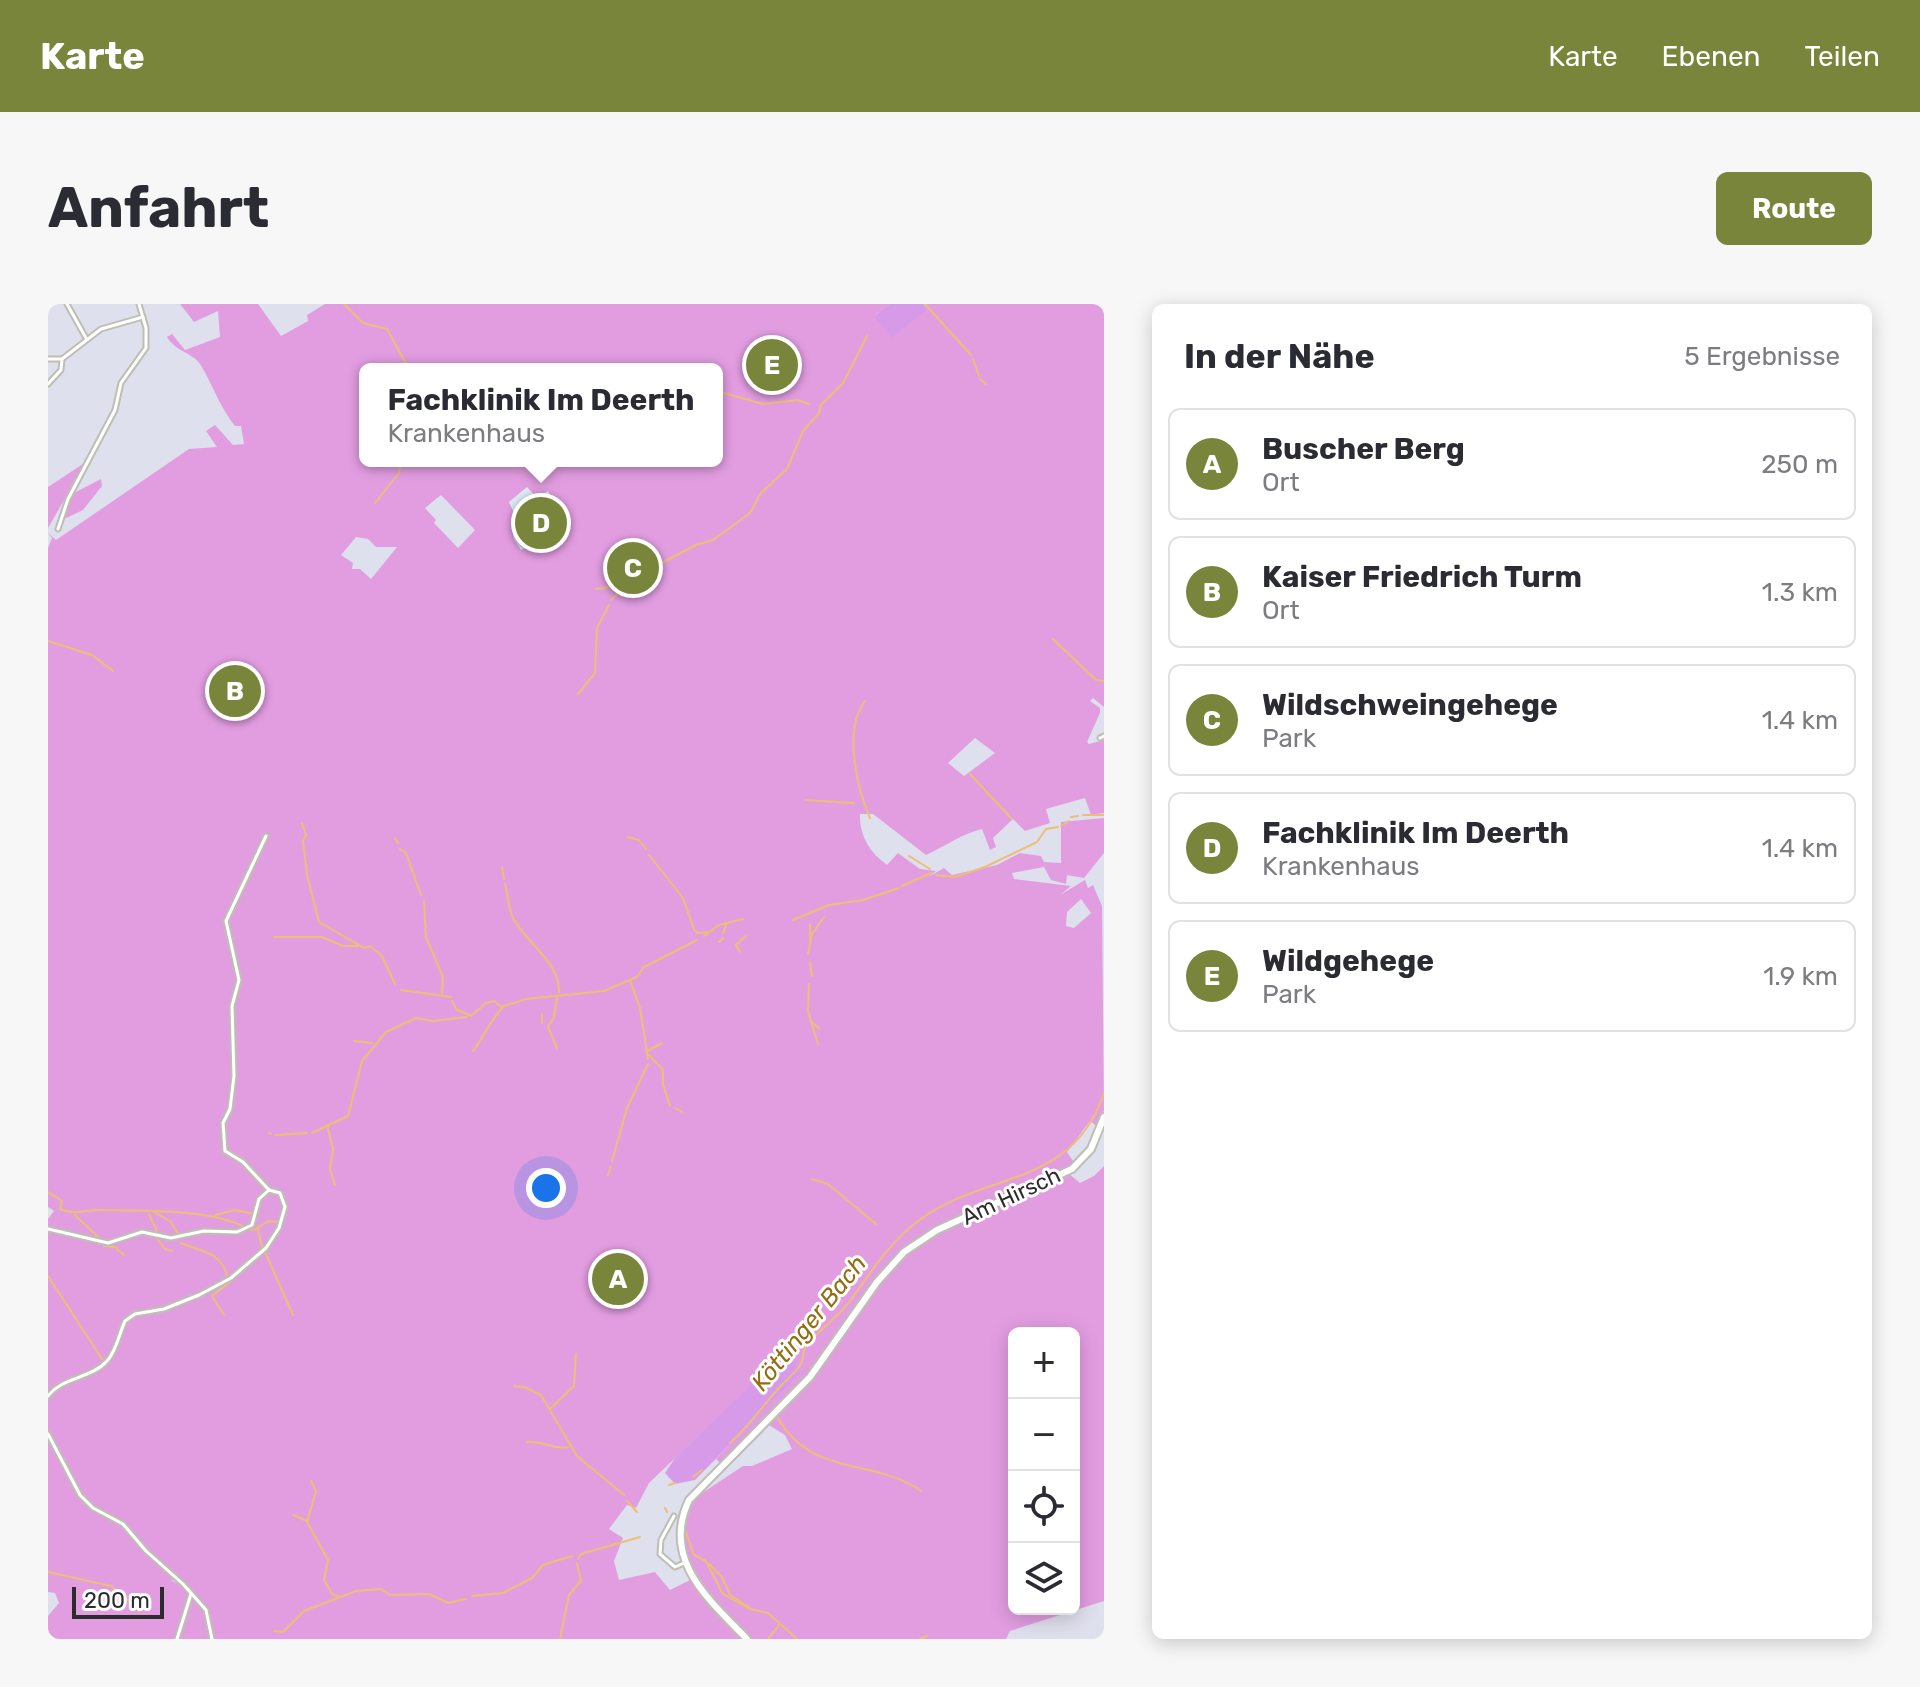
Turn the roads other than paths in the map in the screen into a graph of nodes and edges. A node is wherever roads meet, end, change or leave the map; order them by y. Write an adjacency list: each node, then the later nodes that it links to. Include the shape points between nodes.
1 (67, 304): 4 (street)
2 (139, 304): 3 (street)
3 (143, 317): 4 (street); 8 (street, via 146,348 121,383 115,410)
4 (86, 338): 6 (street)
5 (48, 359): 6 (street)
6 (62, 359): 7 (street, via 61,370)
7 (48, 384)
8 (58, 529)
9 (266, 836): 11 (street, via 226,921 239,980 232,1006 234,1076 221,1138 225,1151)
10 (1104, 1117): 16 (main road, Am Hirsch, via 1091,1149 1072,1169 937,1230 887,1269 810,1377 695,1493 680,1526)
11 (269, 1190): 12 (street, via 259,1199 252,1225 237,1232 165,1238 142,1232 108,1243); 13 (street, via 280,1193 285,1207 266,1248 217,1287 125,1321 109,1359 65,1380)
12 (48, 1229)
13 (48, 1396)
14 (48, 1434): 17 (street, via 80,1495 123,1524)
15 (674, 1516): 16 (street, via 660,1554 675,1567)
16 (684, 1563): 20 (main road, via 701,1590)
17 (191, 1594): 18 (street); 19 (street, via 206,1610)
18 (177, 1639)
19 (212, 1639)
20 (747, 1639)

